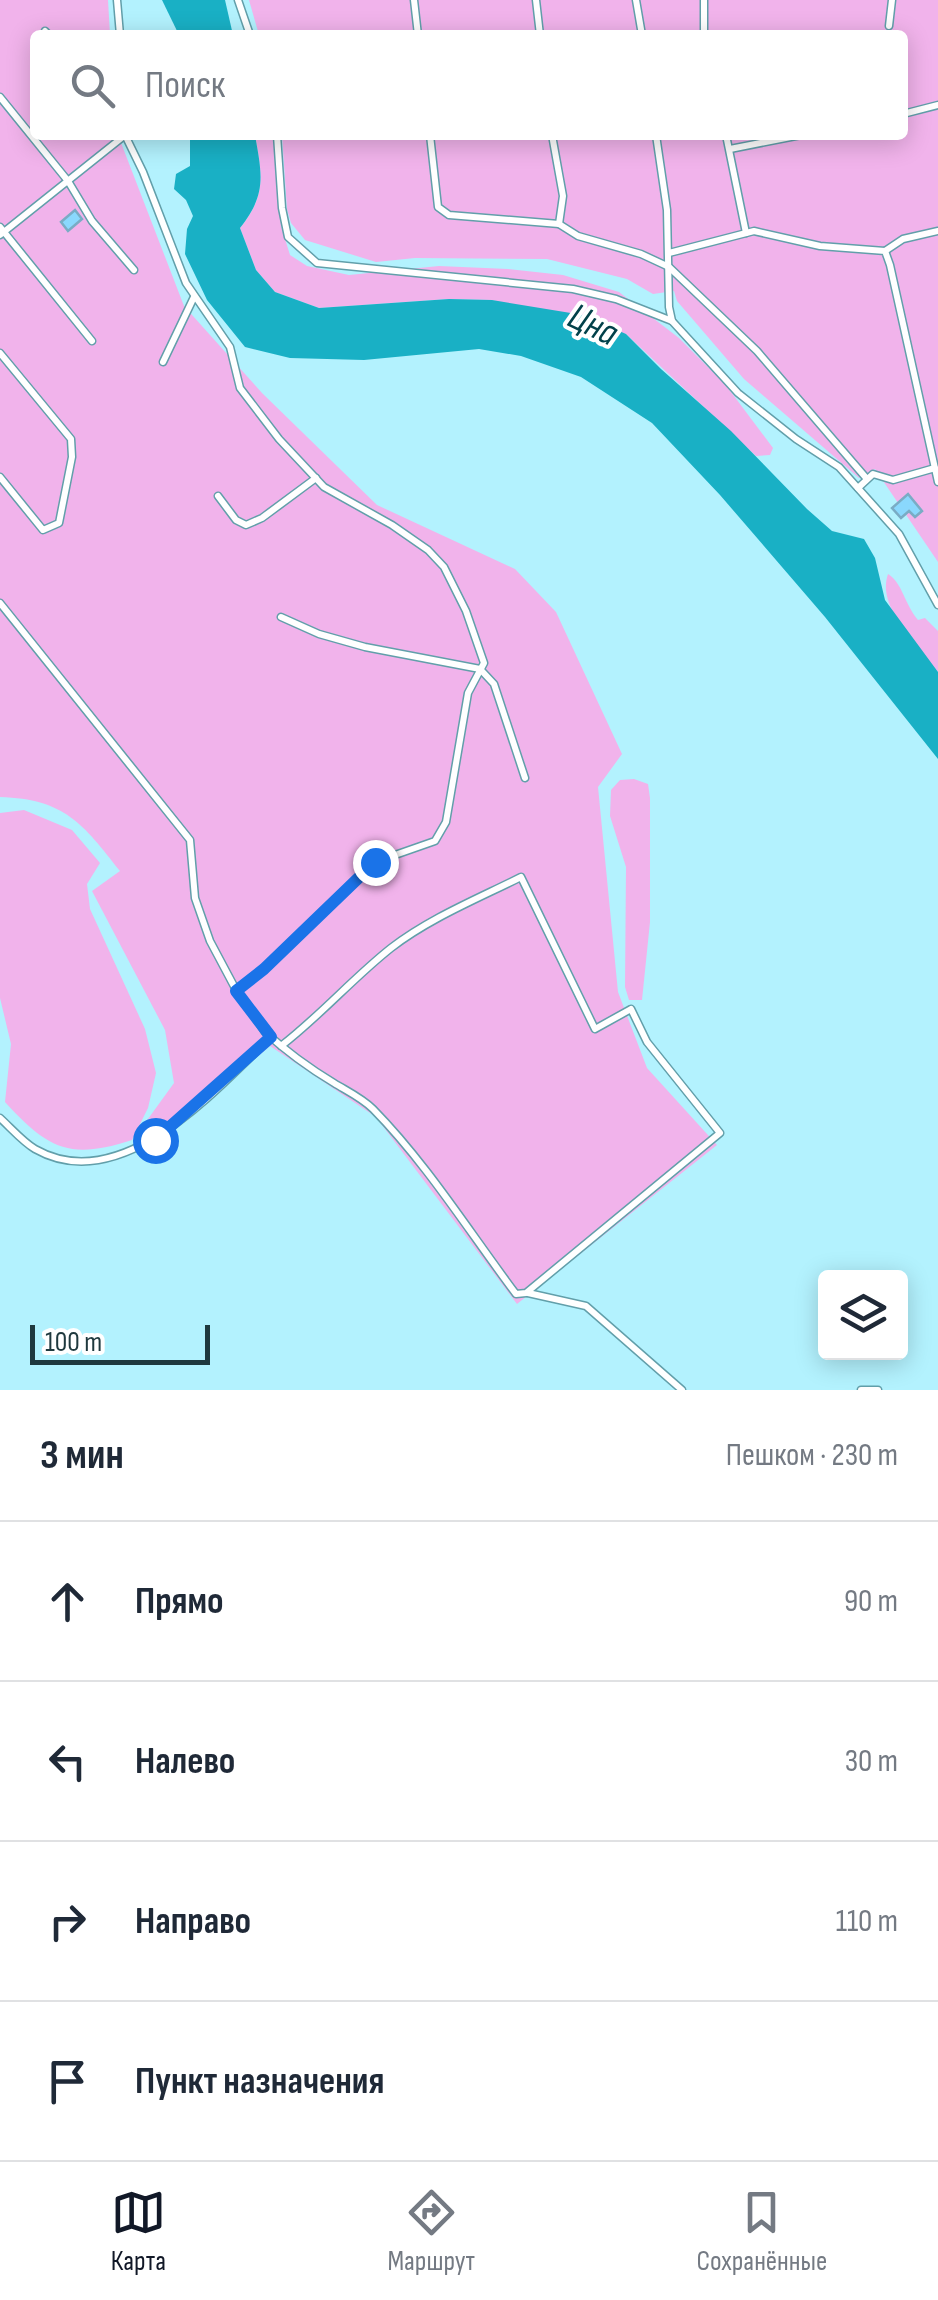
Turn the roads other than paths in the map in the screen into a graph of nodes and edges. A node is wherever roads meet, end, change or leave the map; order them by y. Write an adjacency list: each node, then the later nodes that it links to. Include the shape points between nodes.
1 (117, 0): 9 (lane)
2 (238, 0): 10 (lane)
3 (414, 0): 11 (lane)
4 (536, 0): 12 (lane)
5 (636, 0): 13 (lane)
6 (704, 0): 14 (lane)
7 (892, 0): 8 (lane)
8 (889, 26)
9 (120, 30)
10 (248, 30)
11 (417, 30)
12 (539, 30)
13 (641, 30)
14 (704, 30)
15 (0, 97): 18 (lane)
16 (938, 105): 17 (lane)
17 (908, 113)
18 (30, 134)
19 (35, 140): 29 (lane)
20 (118, 140): 29 (lane)
21 (127, 140): 38 (lane)
22 (277, 140): 39 (lane, via 288,237 317,263 573,289)
23 (431, 140): 30 (lane, via 438,207 449,215)
24 (553, 140): 30 (lane, via 562,196)
25 (657, 140): 35 (lane)
26 (727, 140): 28 (lane)
27 (777, 140): 28 (lane)
28 (730, 150): 33 (lane)
29 (68, 180): 31 (lane); 37 (lane)
30 (559, 224): 36 (lane)
31 (1, 231): 40 (lane)
32 (938, 232): 34 (lane)
33 (746, 233): 34 (lane); 35 (lane)
34 (884, 251): 43 (lane)
35 (669, 253): 36 (lane)
36 (670, 267): 39 (lane); 46 (lane, via 757,351)
37 (134, 270)
38 (195, 296): 42 (lane); 45 (lane, via 230,347 240,388)
39 (672, 321): 48 (lane, via 738,393)
40 (92, 340)
41 (0, 353): 44 (lane, via 70,439 59,524 42,530)
42 (163, 362)
43 (935, 468): 46 (lane); 47 (lane)
44 (0, 477)
45 (316, 478): 49 (lane, via 246,526); 53 (lane, via 404,533 444,567 484,662)
46 (867, 480): 48 (lane)
47 (938, 482)
48 (858, 488): 51 (lane, via 898,534)
49 (218, 496)
50 (0, 603): 55 (lane, via 190,840 195,898)
51 (938, 605)
52 (281, 617): 53 (lane, via 364,647)
53 (480, 669): 54 (lane, via 494,684); 55 (lane, via 468,693 446,822 435,840 375,862)
54 (526, 778)
55 (236, 991): 56 (lane)
56 (271, 1037): 57 (lane); 58 (lane, via 155,1140 122,1156 81,1163 36,1150)
57 (281, 1046): 59 (lane, via 369,1105 516,1294); 59 (lane, via 423,926 521,877 595,1028 631,1009 647,1042 720,1133)
58 (0, 1118)
59 (526, 1293): 60 (lane, via 586,1306)
60 (682, 1390)
61 (861, 1390): 62 (lane)
62 (878, 1390)

